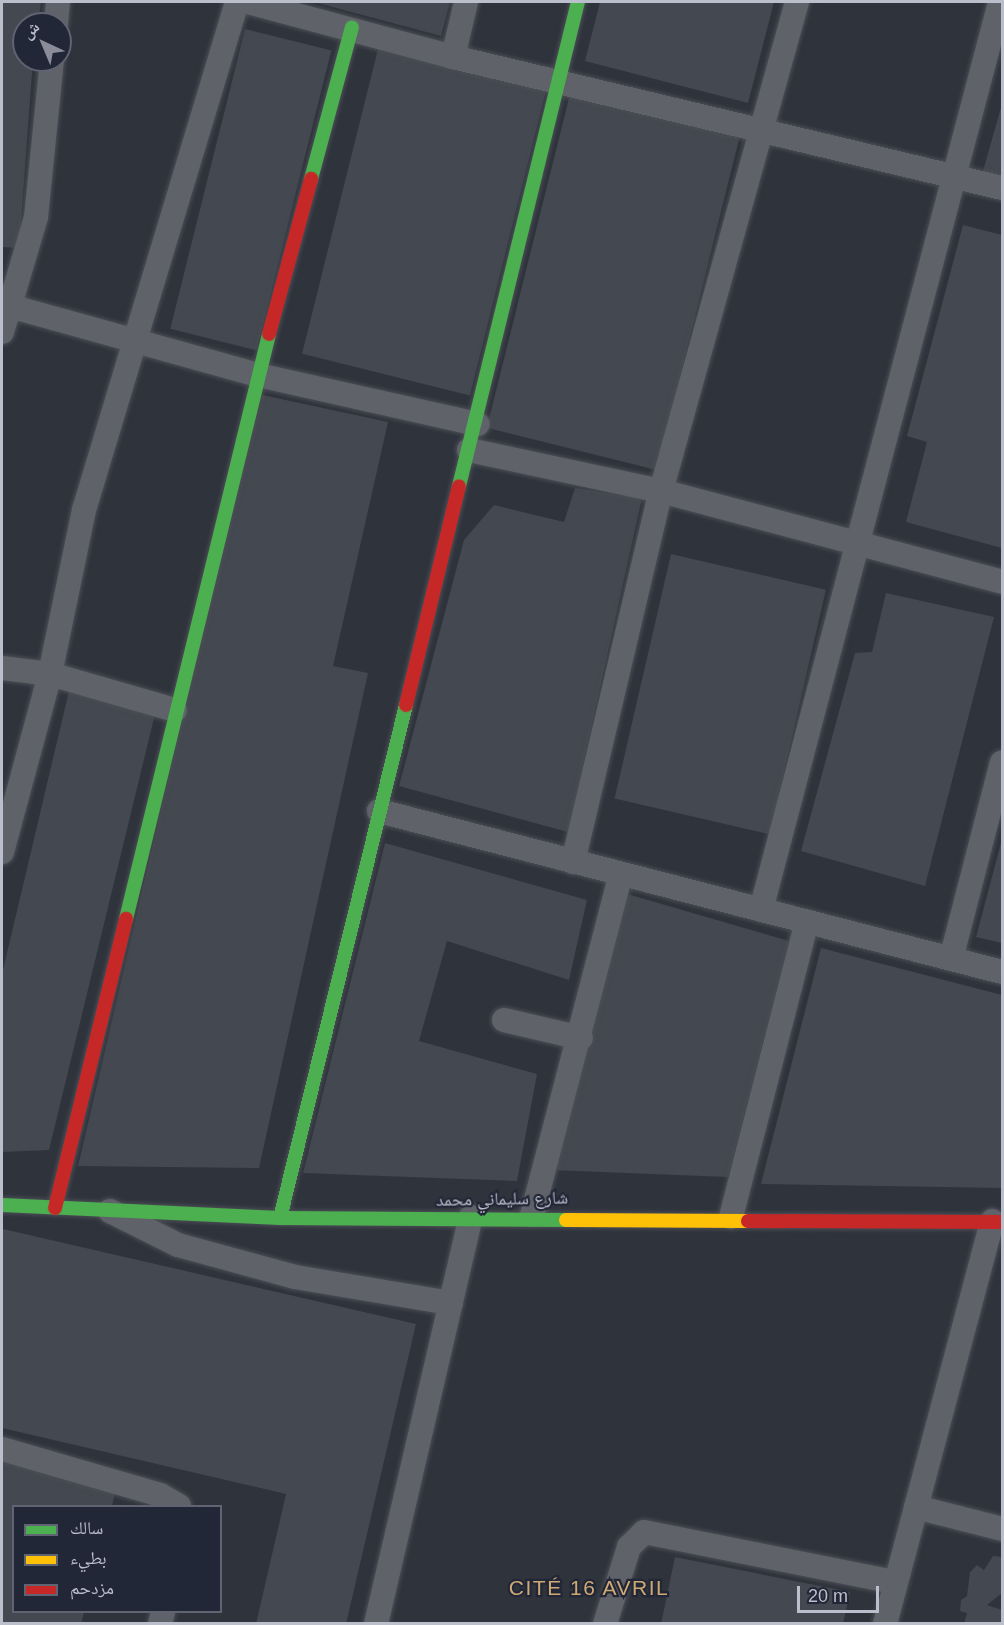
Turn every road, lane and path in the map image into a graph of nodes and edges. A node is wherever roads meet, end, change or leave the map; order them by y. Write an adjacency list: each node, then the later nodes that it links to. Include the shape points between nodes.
1 (237, 2): 16 (street)
2 (248, 2): 7 (street)
3 (466, 2): 8 (street)
4 (578, 2): 10 (street)
5 (796, 2): 11 (street)
6 (1000, 2): 12 (street)
7 (352, 27): 8 (street); 17 (street)
8 (453, 57): 10 (street)
9 (51, 72): 14 (street, via 36,217)
10 (556, 81): 11 (street); 18 (street)
11 (761, 128): 12 (street); 20 (street)
12 (951, 175): 13 (street); 21 (street)
13 (1002, 188)
14 (13, 307): 15 (street); 16 (street)
15 (2, 332)
16 (131, 339): 17 (street); 24 (street, via 84,510)
17 (258, 375): 18 (street); 25 (street)
18 (478, 424): 19 (street)
19 (469, 450): 20 (street); 27 (street)
20 (661, 491): 21 (street); 29 (street)
21 (858, 547): 22 (street); 31 (street)
22 (1002, 582)
23 (2, 668): 24 (street)
24 (50, 674): 25 (street); 28 (street)
25 (175, 710): 38 (street)
26 (1002, 762): 33 (street)
27 (379, 811): 29 (street); 43 (street)
28 (2, 852)
29 (573, 861): 30 (street)
30 (621, 874): 31 (street); 36 (street)
31 (761, 910): 32 (street)
32 (807, 922): 33 (street); 42 (street)
33 (951, 959): 34 (street)
34 (1002, 972)
35 (504, 1020): 36 (street)
36 (580, 1038): 40 (street)
37 (2, 1205): 38 (street, شارع سليماني محمد)
38 (54, 1208): 39 (street, شارع سليماني محمد)
39 (110, 1211): 43 (street, شارع سليماني محمد); 45 (street, via 178,1245 295,1277)
40 (532, 1215): 41 (street, شارع سليماني محمد); 42 (street, شارع سليماني محمد)
41 (471, 1217): 43 (street, شارع سليماني محمد); 45 (street)
42 (731, 1217): 44 (street, شارع سليماني محمد)
43 (280, 1218)
44 (997, 1222): 48 (street)
45 (452, 1304): 51 (street)
46 (2, 1449): 47 (street, via 160,1495)
47 (177, 1505)
48 (916, 1507): 49 (street); 50 (street)
49 (1002, 1529)
50 (894, 1582): 52 (street, via 644,1532 629,1547); 53 (street)
51 (376, 1623)
52 (605, 1623)
53 (885, 1623)

